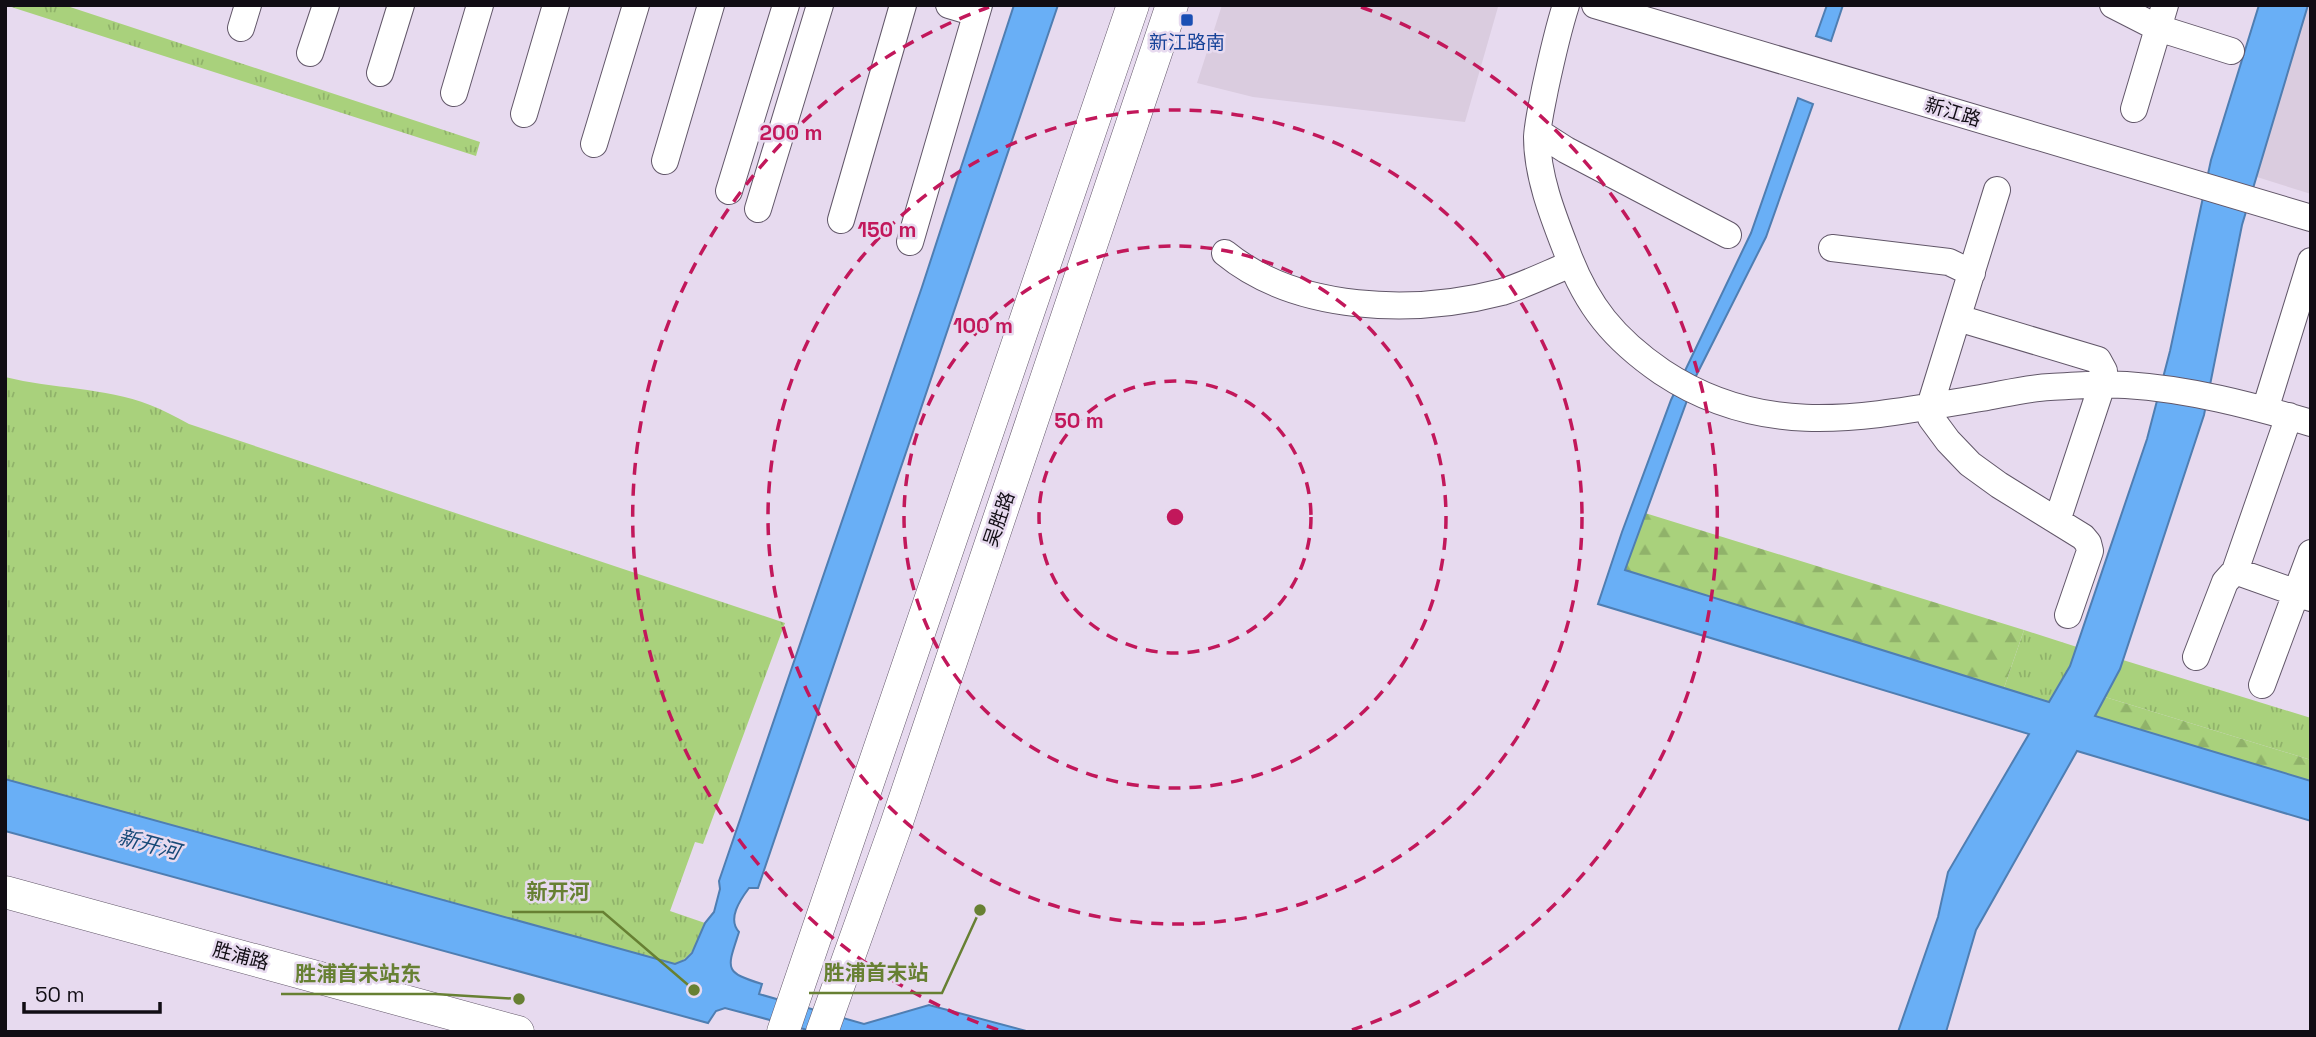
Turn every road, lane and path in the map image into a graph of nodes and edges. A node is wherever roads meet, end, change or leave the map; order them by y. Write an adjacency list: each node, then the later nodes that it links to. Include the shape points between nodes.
1 (326, 5): 19 (street)
2 (401, 5): 20 (street)
3 (480, 5): 21 (street)
4 (556, 5): 23 (street)
5 (636, 5): 25 (street)
6 (711, 5): 26 (street)
7 (786, 5): 28 (street)
8 (820, 5): 29 (street)
9 (903, 5): 31 (street)
10 (949, 5): 16 (street)
11 (1133, 5): 51 (main road, 吴胜路)
12 (1172, 5): 52 (main road, 吴胜路, via 896,825)
13 (1566, 5): 24 (street)
14 (1595, 5): 30 (street, 新江路)
15 (2113, 5): 17 (street)
16 (977, 9): 33 (street)
17 (2162, 17): 18 (street); 22 (street)
18 (2231, 51)
19 (310, 53)
20 (380, 72)
21 (454, 93)
22 (2134, 109)
23 (524, 114)
24 (1538, 132): 32 (street); 37 (street, via 1543,181)
25 (594, 144)
26 (665, 160)
27 (1997, 190): 38 (street)
28 (729, 191)
29 (758, 209)
30 (2311, 218)
31 (841, 220)
32 (1728, 235)
33 (910, 242)
34 (1832, 248): 38 (street, via 1949,262)
35 (1225, 253): 37 (street, via 1242,267 1288,287 1319,297 1389,306 1502,292)
36 (2311, 261): 42 (street)
37 (1572, 264): 41 (street, via 1612,332 1674,379 1728,406 1798,419)
38 (1972, 273): 39 (street)
39 (1958, 318): 40 (street, via 2098,360 2104,371); 41 (street)
40 (2102, 385): 41 (street, via 2047,387); 42 (street, via 2154,387 2215,397); 43 (street)
41 (1930, 406): 43 (street, via 1930,418 1970,464)
42 (2288, 416): 45 (street)
43 (2057, 521): 47 (street, via 2083,537 2090,551)
44 (2311, 553): 46 (street)
45 (2235, 571): 46 (street); 48 (street, via 2225,582)
46 (2304, 595): 49 (street)
47 (2068, 615)
48 (2196, 657)
49 (2262, 685)
50 (5, 892): 53 (main road, 胜浦路)
51 (787, 1020)
52 (824, 1023)
53 (518, 1032)

